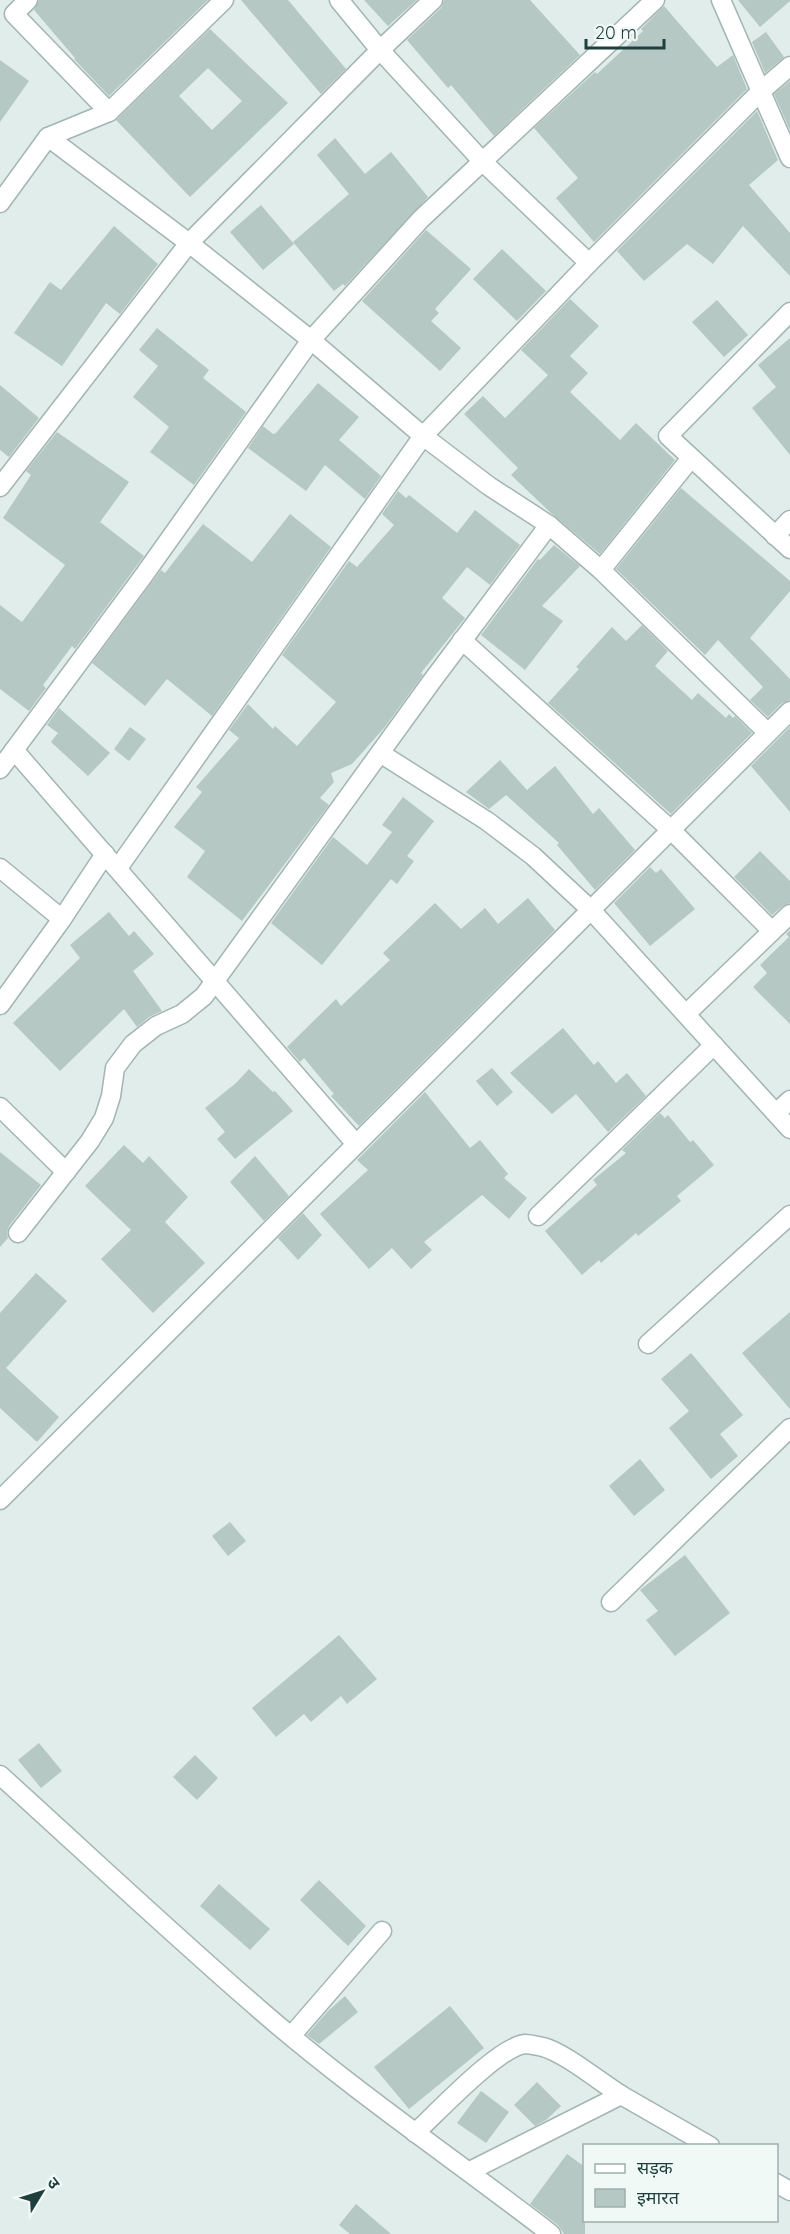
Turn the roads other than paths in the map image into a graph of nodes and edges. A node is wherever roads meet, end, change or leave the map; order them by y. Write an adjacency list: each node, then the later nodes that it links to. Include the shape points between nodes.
1 (28, 0): 10 (street, via 14,14)
2 (224, 0): 10 (street)
3 (339, 0): 7 (street)
4 (433, 0): 7 (street)
5 (655, 0): 13 (street)
6 (721, 0): 9 (street)
7 (380, 50): 13 (street); 15 (street)
8 (790, 66): 9 (street)
9 (760, 92): 12 (street); 16 (street)
10 (109, 112): 11 (street)
11 (48, 137): 14 (street); 15 (street)
12 (790, 158)
13 (483, 162): 16 (street); 18 (street, via 421,219)
14 (0, 203)
15 (189, 243): 18 (street); 21 (street)
16 (589, 263): 19 (street)
17 (790, 312): 20 (street, via 668,436)
18 (311, 340): 19 (street); 30 (street)
19 (423, 436): 23 (street); 36 (street)
20 (691, 458): 24 (street); 26 (street)
21 (3, 476)
22 (790, 520): 24 (street)
23 (549, 525): 26 (street); 27 (street)
24 (775, 536): 25 (street)
25 (790, 549)
26 (601, 570): 29 (street)
27 (462, 640): 31 (street); 33 (street)
28 (790, 711): 29 (street)
29 (768, 733): 33 (street)
30 (14, 750): 32 (street); 34 (street)
31 (380, 753): 37 (street, via 487,821); 41 (street)
32 (0, 769)
33 (671, 830): 37 (street); 40 (street)
34 (105, 854): 36 (street); 39 (street)
35 (0, 868): 39 (street)
36 (118, 868): 41 (street)
37 (591, 910): 43 (street); 49 (street)
38 (790, 914): 40 (street)
39 (62, 920): 42 (street)
40 (772, 931): 43 (street)
41 (216, 981): 49 (street); 50 (street, via 182,1014 156,1026 133,1044 115,1068 104,1118)
42 (0, 1005)
43 (686, 1014): 44 (street)
44 (714, 1045): 47 (street); 52 (street)
45 (790, 1100): 47 (street)
46 (0, 1107): 50 (street)
47 (776, 1113): 48 (street)
48 (790, 1129)
49 (356, 1144): 56 (street)
50 (66, 1172): 53 (street)
51 (790, 1215): 54 (street)
52 (538, 1216)
53 (18, 1233)
54 (648, 1344)
55 (790, 1428): 57 (street)
56 (0, 1500)
57 (611, 1602)
58 (0, 1775): 60 (street)
59 (382, 1931): 60 (street)
60 (292, 2035): 62 (street)
61 (621, 2095): 62 (street, via 562,2057 525,2044 491,2063); 63 (street); 64 (street)
62 (415, 2133): 64 (street)
63 (708, 2144)
64 (470, 2171): 65 (street)
65 (551, 2234)

